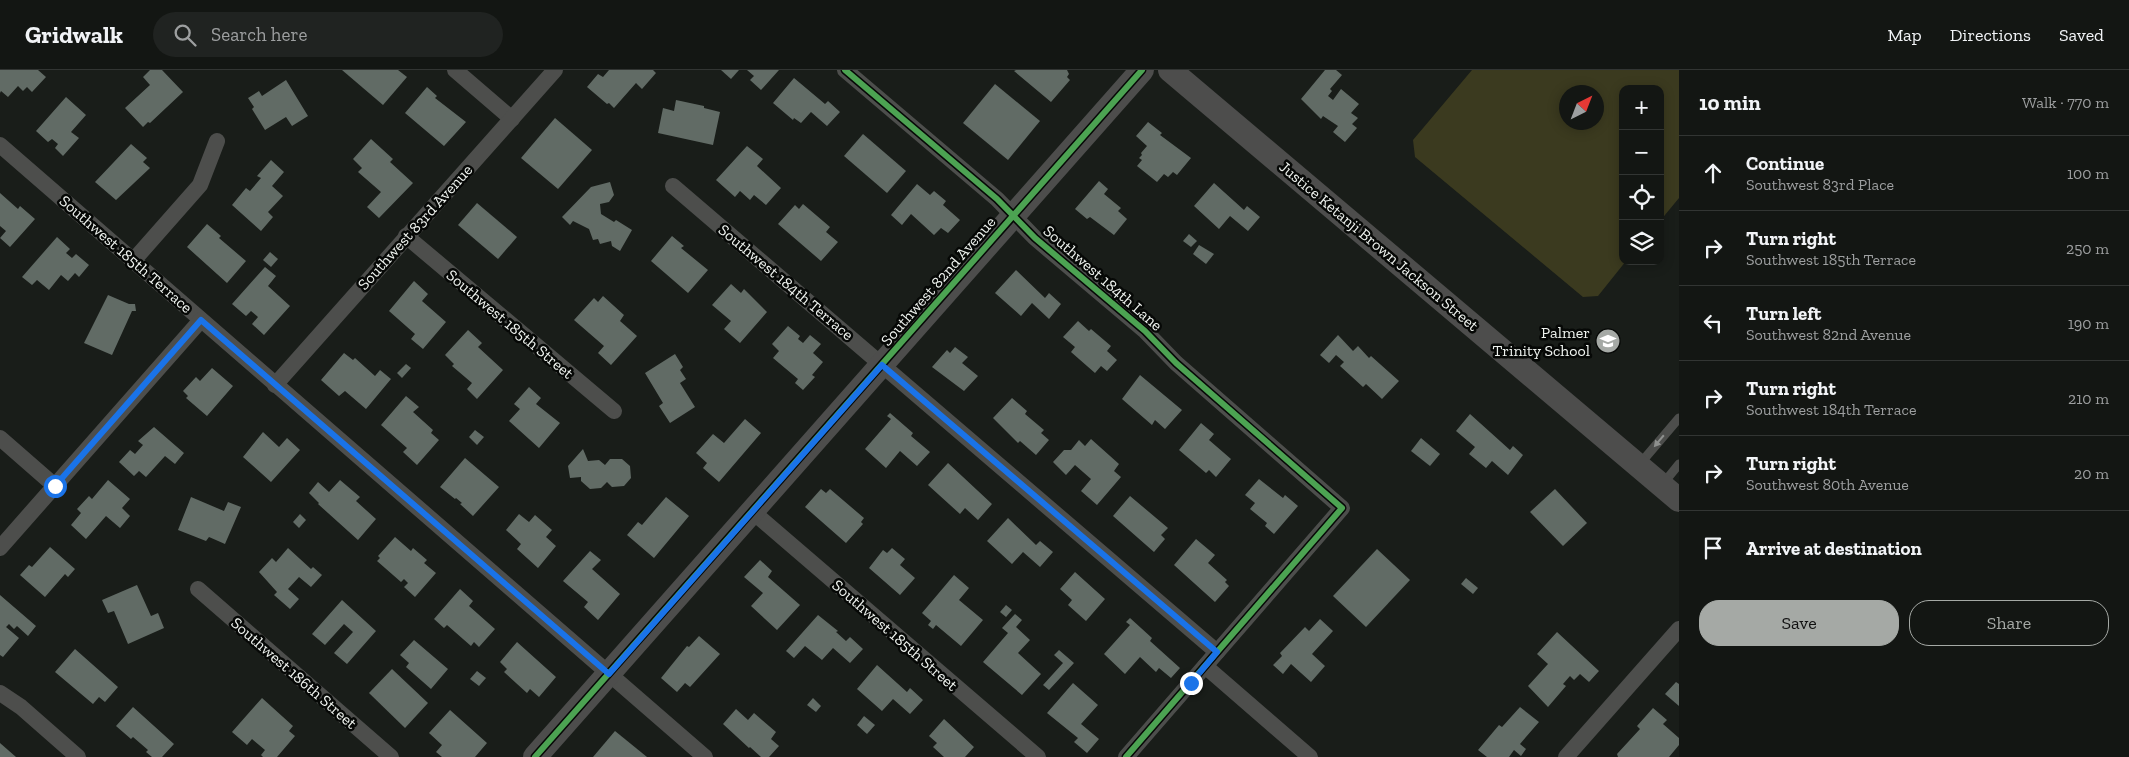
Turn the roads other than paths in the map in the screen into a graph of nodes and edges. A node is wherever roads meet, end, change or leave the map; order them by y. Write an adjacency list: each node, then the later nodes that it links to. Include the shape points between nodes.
1 (455, 70): 6 (street)
2 (555, 70): 6 (street, Southwest 83rd Avenue)
3 (845, 70): 10 (street, Southwest 184th Lane)
4 (1142, 70): 10 (street, Southwest 82nd Avenue)
5 (1170, 70): 20 (street, Justice Ketanji Brown Jackson Street)
6 (512, 119): 11 (street, Southwest 83rd Avenue)
7 (217, 141): 12 (street, via 200,185)
8 (0, 145): 12 (street, Southwest 185th Terrace)
9 (673, 186): 14 (street, Southwest 184th Terrace)
10 (1014, 216): 14 (street, Southwest 82nd Avenue); 27 (street, Southwest 184th Lane, via 1342,508)
11 (406, 236): 15 (street, Southwest 83rd Avenue); 16 (street, Southwest 185th Street)
12 (133, 261): 13 (street, Southwest 185th Terrace)
13 (201, 320): 15 (street, Southwest 185th Terrace); 21 (street)
14 (882, 365): 23 (street, Southwest 82nd Avenue); 27 (street, Southwest 184th Terrace)
15 (276, 385): 29 (street, Southwest 185th Terrace)
16 (614, 412)
17 (1679, 418): 20 (lane, one-way to 20)
18 (0, 438): 21 (street)
19 (1679, 464): 22 (lane)
20 (1639, 465): 22 (street, Justice Ketanji Brown Jackson Street)
21 (55, 486): 24 (street)
22 (1671, 493)
23 (753, 512): 29 (street, Southwest 82nd Avenue); 35 (street, Southwest 185th Street)
24 (0, 548)
25 (198, 589): 32 (street, Southwest 186th Street)
26 (1679, 629): 38 (street)
27 (1217, 652): 28 (street)
28 (1205, 666): 36 (street); 37 (street)
29 (609, 674): 33 (street, Southwest 82nd Avenue); 34 (street, Southwest 185th Terrace)
30 (0, 693): 31 (street)
31 (78, 757)
32 (390, 757)
33 (535, 757)
34 (705, 757)
35 (1038, 757)
36 (1126, 757)
37 (1310, 757)
38 (1566, 757)

